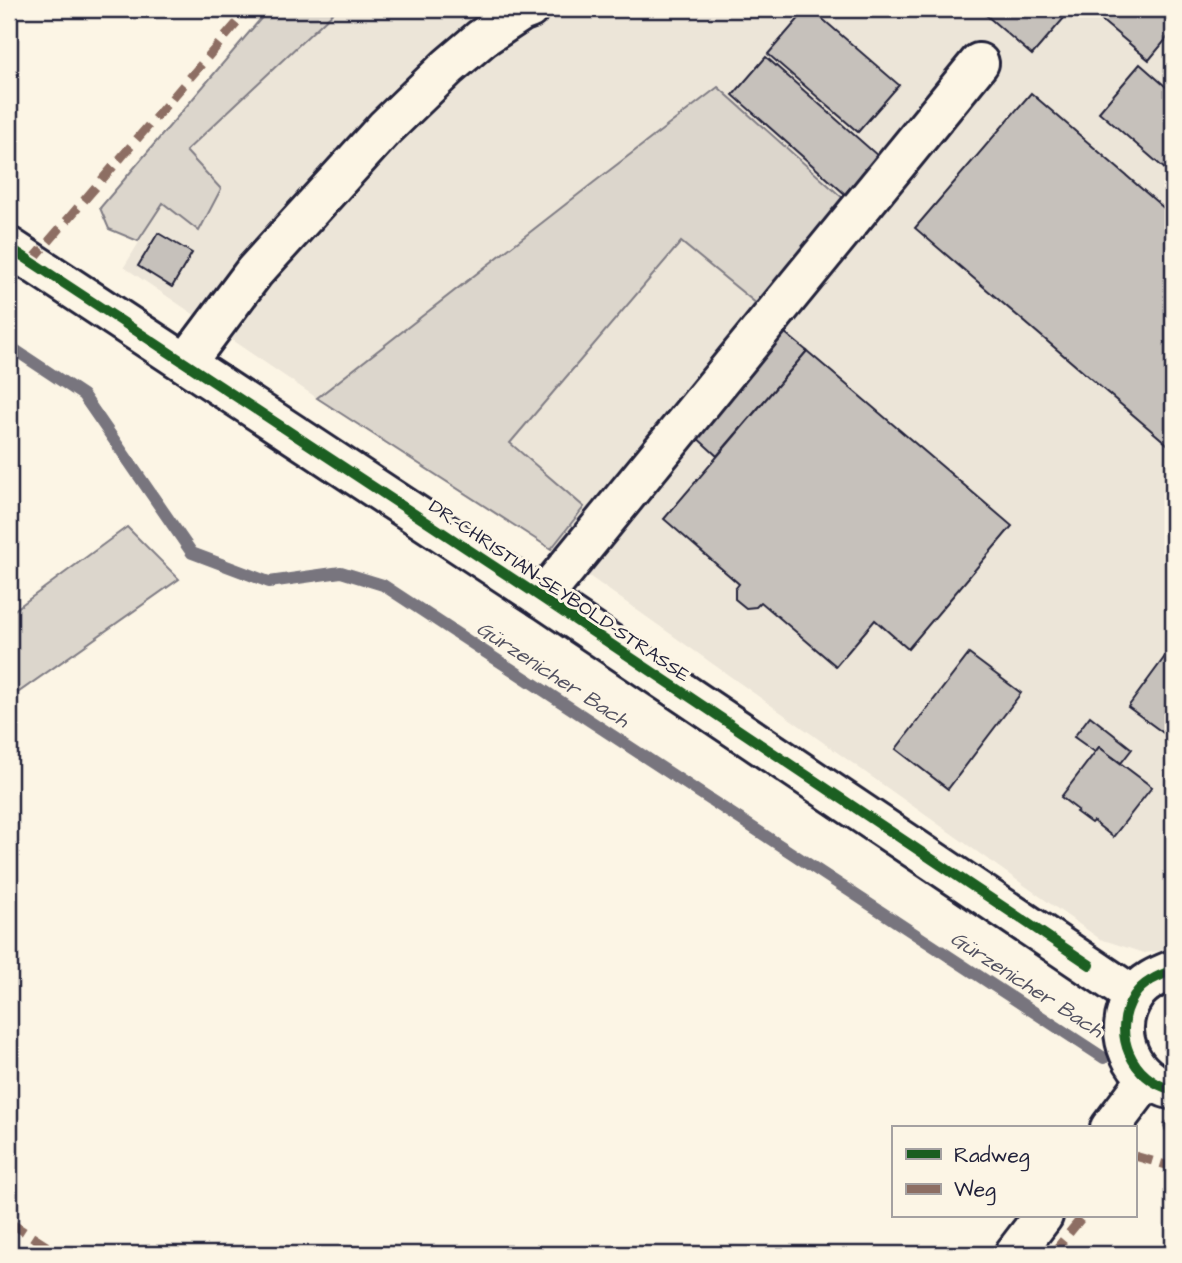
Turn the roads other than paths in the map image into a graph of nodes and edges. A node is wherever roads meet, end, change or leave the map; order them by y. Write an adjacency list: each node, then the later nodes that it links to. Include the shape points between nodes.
1 (529, 9): 4 (street, via 482,38 385,128 254,272)
2 (979, 63): 5 (street)
3 (9, 247): 4 (street, DR.-CHRISTIAN-SEYBOLD-STRASSE)
4 (186, 363): 5 (street, DR.-CHRISTIAN-SEYBOLD-STRASSE)
5 (542, 598): 7 (street, DR.-CHRISTIAN-SEYBOLD-STRASSE)
6 (1173, 970): 7 (street, via 1152,978)
7 (1134, 996): 8 (street, via 1125,1017 1124,1040 1132,1062)
8 (1160, 1084): 9 (street)
9 (1112, 1126)
10 (1041, 1218): 11 (street)
11 (1014, 1254)

